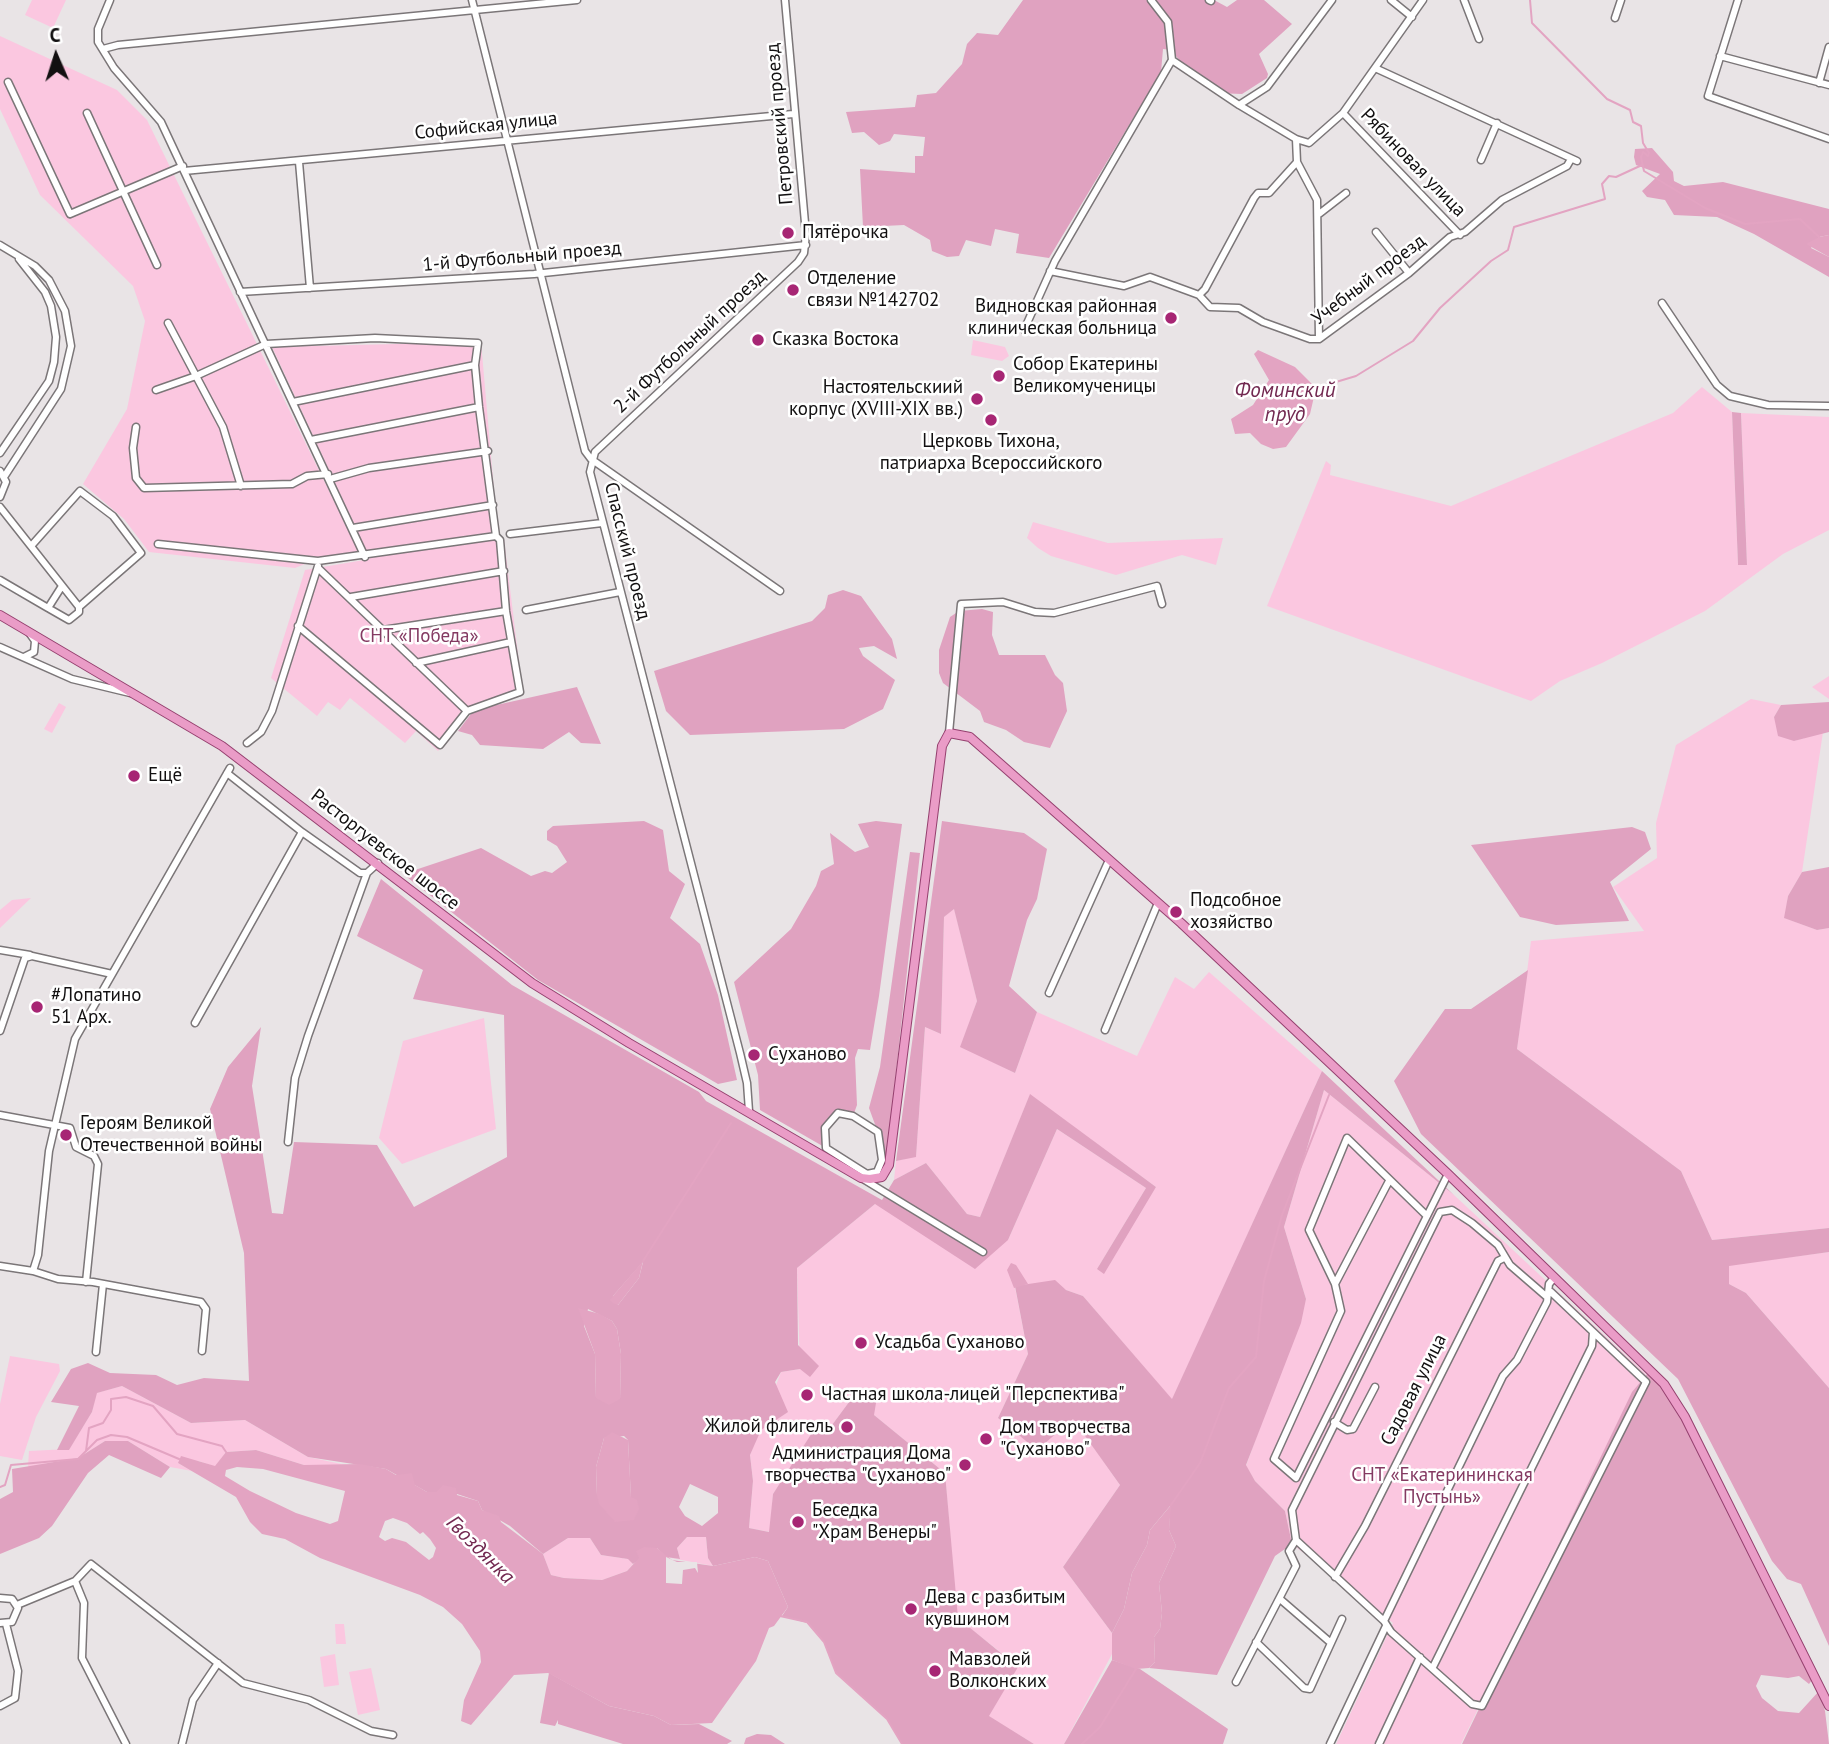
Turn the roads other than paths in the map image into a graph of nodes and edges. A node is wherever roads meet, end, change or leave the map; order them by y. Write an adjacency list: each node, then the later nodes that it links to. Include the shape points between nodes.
1 (110, 0): 17 (street, via 98,29)
2 (472, 0): 12 (street, Спасский проезд)
3 (577, 0): 12 (street)
4 (785, 0): 27 (street, Петровский проезд)
5 (1151, 0): 19 (street, via 1168,22)
6 (1332, 0): 24 (street, via 1267,87)
7 (1391, 0): 13 (street)
8 (1423, 0): 13 (street)
9 (1464, 0): 15 (street)
10 (1621, 0): 14 (street)
11 (1738, 0): 18 (street)
12 (475, 9): 17 (street); 29 (street, Спасский проезд)
13 (1412, 17): 20 (street)
14 (1615, 18)
15 (1479, 39)
16 (1829, 47): 22 (street)
17 (103, 49): 35 (street, via 161,122)
18 (1720, 56): 22 (street); 31 (street, via 1708,96)
19 (1172, 60): 24 (street); 45 (street)
20 (1375, 68): 26 (street); 28 (street)
21 (8, 82): 36 (street, Софийская улица, via 70,214)
22 (1819, 83): 23 (street)
23 (1829, 85)
24 (1238, 105): 30 (street)
25 (87, 113): 36 (street)
26 (1343, 113): 30 (street, via 1310,143); 40 (street, Рябиновая улица)
27 (793, 114): 29 (street, Софийская улица); 41 (street, Петровский проезд)
28 (1497, 123): 32 (street); 40 (street, Учебный проезд, via 1574,160 1502,200)
29 (508, 139): 33 (street, Софийская улица); 47 (street, Спасский проезд)
30 (1296, 139): 34 (street)
31 (1829, 139)
32 (1481, 160)
33 (299, 162): 35 (street, Софийская улица); 48 (street)
34 (1297, 162): 38 (street, via 1317,200); 50 (street, via 1269,193 1254,198)
35 (183, 169): 36 (street, Софийская улица); 49 (street)
36 (125, 191): 44 (street)
37 (1346, 193): 38 (street)
38 (1319, 214): 54 (street)
39 (1376, 232): 46 (street)
40 (1460, 235): 46 (street, Учебный проезд, via 1450,237)
41 (806, 244): 47 (street, 1-й Футбольный проезд); 66 (street, 2-й Футбольный проезд, via 798,262)
42 (0, 246): 43 (street)
43 (15, 254): 65 (street, via 45,292 56,337 49,381); 67 (street, via 35,265 57,293 71,346 61,389)
44 (157, 265)
45 (1051, 271): 50 (street, Учебный проезд, via 1124,286 1150,277); 53 (street)
46 (1409, 273): 54 (street, Учебный проезд)
47 (541, 274): 48 (street, 1-й Футбольный проезд); 66 (street, Спасский проезд, via 585,451)
48 (310, 288): 49 (street, 1-й Футбольный проезд)
49 (240, 292): 55 (street)
50 (1199, 295): 54 (street, Учебный проезд, via 1210,307 1239,308 1264,322)
51 (1662, 303): 60 (street, via 1717,385 1730,396 1768,405)
52 (168, 324): 57 (street)
53 (1024, 330)
54 (1319, 339)
55 (266, 344): 56 (street, via 375,338 478,343); 57 (street); 59 (street)
56 (475, 365): 59 (street); 61 (street)
57 (196, 376): 58 (street); 69 (street, via 223,427)
58 (156, 390)
59 (293, 402): 63 (street)
60 (1829, 406)
61 (480, 407): 63 (street); 64 (street)
62 (136, 427): 69 (street, via 136,478 144,488)
63 (311, 440): 68 (street)
64 (488, 452): 68 (street); 71 (street)
65 (0, 453)
66 (592, 459): 73 (street, Спасский проезд, via 590,472); 84 (street)
67 (2, 474): 70 (street, via 5,488)
68 (329, 477): 69 (street); 74 (street)
69 (241, 486)
70 (0, 497)
71 (493, 505): 74 (street); 76 (street)
72 (0, 507): 78 (street)
73 (603, 523): 75 (street); 85 (street, Спасский проезд)
74 (353, 528): 79 (street)
75 (510, 534)
76 (498, 538): 79 (street); 81 (street)
77 (158, 544): 80 (street)
78 (32, 545): 83 (street); 88 (street, via 80,492 113,516 128,535 141,553)
79 (365, 557): 80 (street)
80 (318, 564): 86 (street); 93 (street)
81 (504, 571): 86 (street); 91 (street)
82 (0, 580): 89 (street)
83 (62, 586): 88 (street); 89 (street)
84 (780, 591)
85 (620, 592): 90 (street); 116 (street, Спасский проезд, via 747,1083)
86 (351, 597): 94 (street)
87 (1162, 604): 102 (street, via 1157,586 1054,613 1003,602 961,604)
88 (79, 607): 89 (street, via 69,620)
89 (48, 608)
90 (526, 610)
91 (506, 611): 94 (street); 96 (street)
92 (0, 615): 95 (main road, Расторгуевское шоссе)
93 (298, 626): 101 (street, via 439,745); 103 (street, via 272,711 261,732)
94 (383, 630): 99 (street)
95 (30, 634): 98 (street, via 34,652 29,657); 100 (main road, Расторгуевское шоссе)
96 (512, 642): 99 (street); 101 (street, via 520,692)
97 (0, 647): 98 (street)
98 (18, 656): 100 (street, via 72,679)
99 (416, 663): 101 (street)
100 (137, 695): 106 (main road, Расторгуевское шоссе, via 222,746)
101 (467, 711)
102 (949, 733): 105 (main road, via 970,737); 122 (main road, via 940,761 889,1166 877,1179)
103 (247, 743)
104 (302, 832): 107 (street, via 360,873); 111 (street, via 228,771); 113 (street)
105 (1109, 860): 108 (main road); 112 (street)
106 (377, 863): 107 (street); 116 (main road, Расторгуевское шоссе, via 532,983)
107 (367, 873): 119 (street, via 304,1046 295,1078)
108 (1158, 902): 114 (street); 121 (main road)
109 (0, 950): 110 (street)
110 (32, 956): 111 (street); 115 (street, via 22,964)
111 (112, 974): 118 (street, via 75,1039)
112 (1049, 993)
113 (195, 1023)
114 (1105, 1030)
115 (0, 1031)
116 (749, 1111): 122 (main road, Расторгуевское шоссе)
117 (0, 1115): 118 (street)
118 (54, 1124): 128 (street); 130 (street, via 70,1128 76,1147 94,1156 98,1164)
119 (288, 1142)
120 (877, 1172): 120 (street, via 867,1174 826,1148 825,1128 838,1113 878,1132 882,1160)
121 (1448, 1174): 124 (street); 129 (main road)
122 (861, 1178): 125 (street)
123 (1389, 1181): 124 (street); 132 (street); 132 (street, via 1347,1138 1309,1230)
124 (1427, 1216): 132 (street, via 1296,1478 1274,1459 1341,1311)
125 (983, 1252)
126 (1504, 1258): 133 (street); 140 (street, via 1498,1245 1472,1223 1452,1210 1440,1212); 142 (street, Садовая улица, via 1498,1261)
127 (0, 1266): 128 (street)
128 (33, 1271): 130 (street)
129 (1554, 1278): 133 (street); 137 (main road)
130 (86, 1282): 131 (street)
131 (103, 1284): 135 (street, via 205,1305); 136 (street)
132 (1335, 1284)
133 (1549, 1295): 134 (street); 149 (street, via 1517,1360 1503,1376)
134 (1594, 1331): 138 (street); 154 (street, via 1592,1346)
135 (202, 1351)
136 (96, 1353)
137 (1648, 1369): 138 (street); 157 (main road, via 1664,1384 1685,1417)
138 (1646, 1382): 154 (street, via 1482,1706 1472,1704)
139 (1375, 1387): 140 (street, via 1353,1429)
140 (1334, 1422): 141 (street, via 1292,1510)
141 (1296, 1540): 142 (street); 145 (street, via 1289,1551 1296,1566)
142 (1335, 1577): 149 (street)
143 (75, 1581): 146 (street); 153 (street, via 91,1564); 159 (street, via 84,1603 82,1658)
144 (0, 1598): 146 (street, via 12,1599)
145 (1280, 1599): 150 (street); 151 (street)
146 (17, 1605): 148 (street, via 16,1618)
147 (1342, 1619): 151 (street)
148 (3, 1623): 156 (street, via 18,1671 15,1698)
149 (1385, 1624): 152 (street); 161 (street)
150 (1256, 1642): 151 (street, via 1310,1689); 155 (street)
151 (1331, 1643)
152 (1420, 1657): 154 (street); 162 (street)
153 (218, 1664): 158 (street, via 251,1687 321,1704 371,1731); 160 (street, via 193,1699)
154 (1433, 1667)
155 (1236, 1682)
156 (0, 1706)
157 (1829, 1706)
158 (393, 1735)
159 (126, 1744)
160 (182, 1744)
161 (1330, 1744)
162 (1379, 1744)

